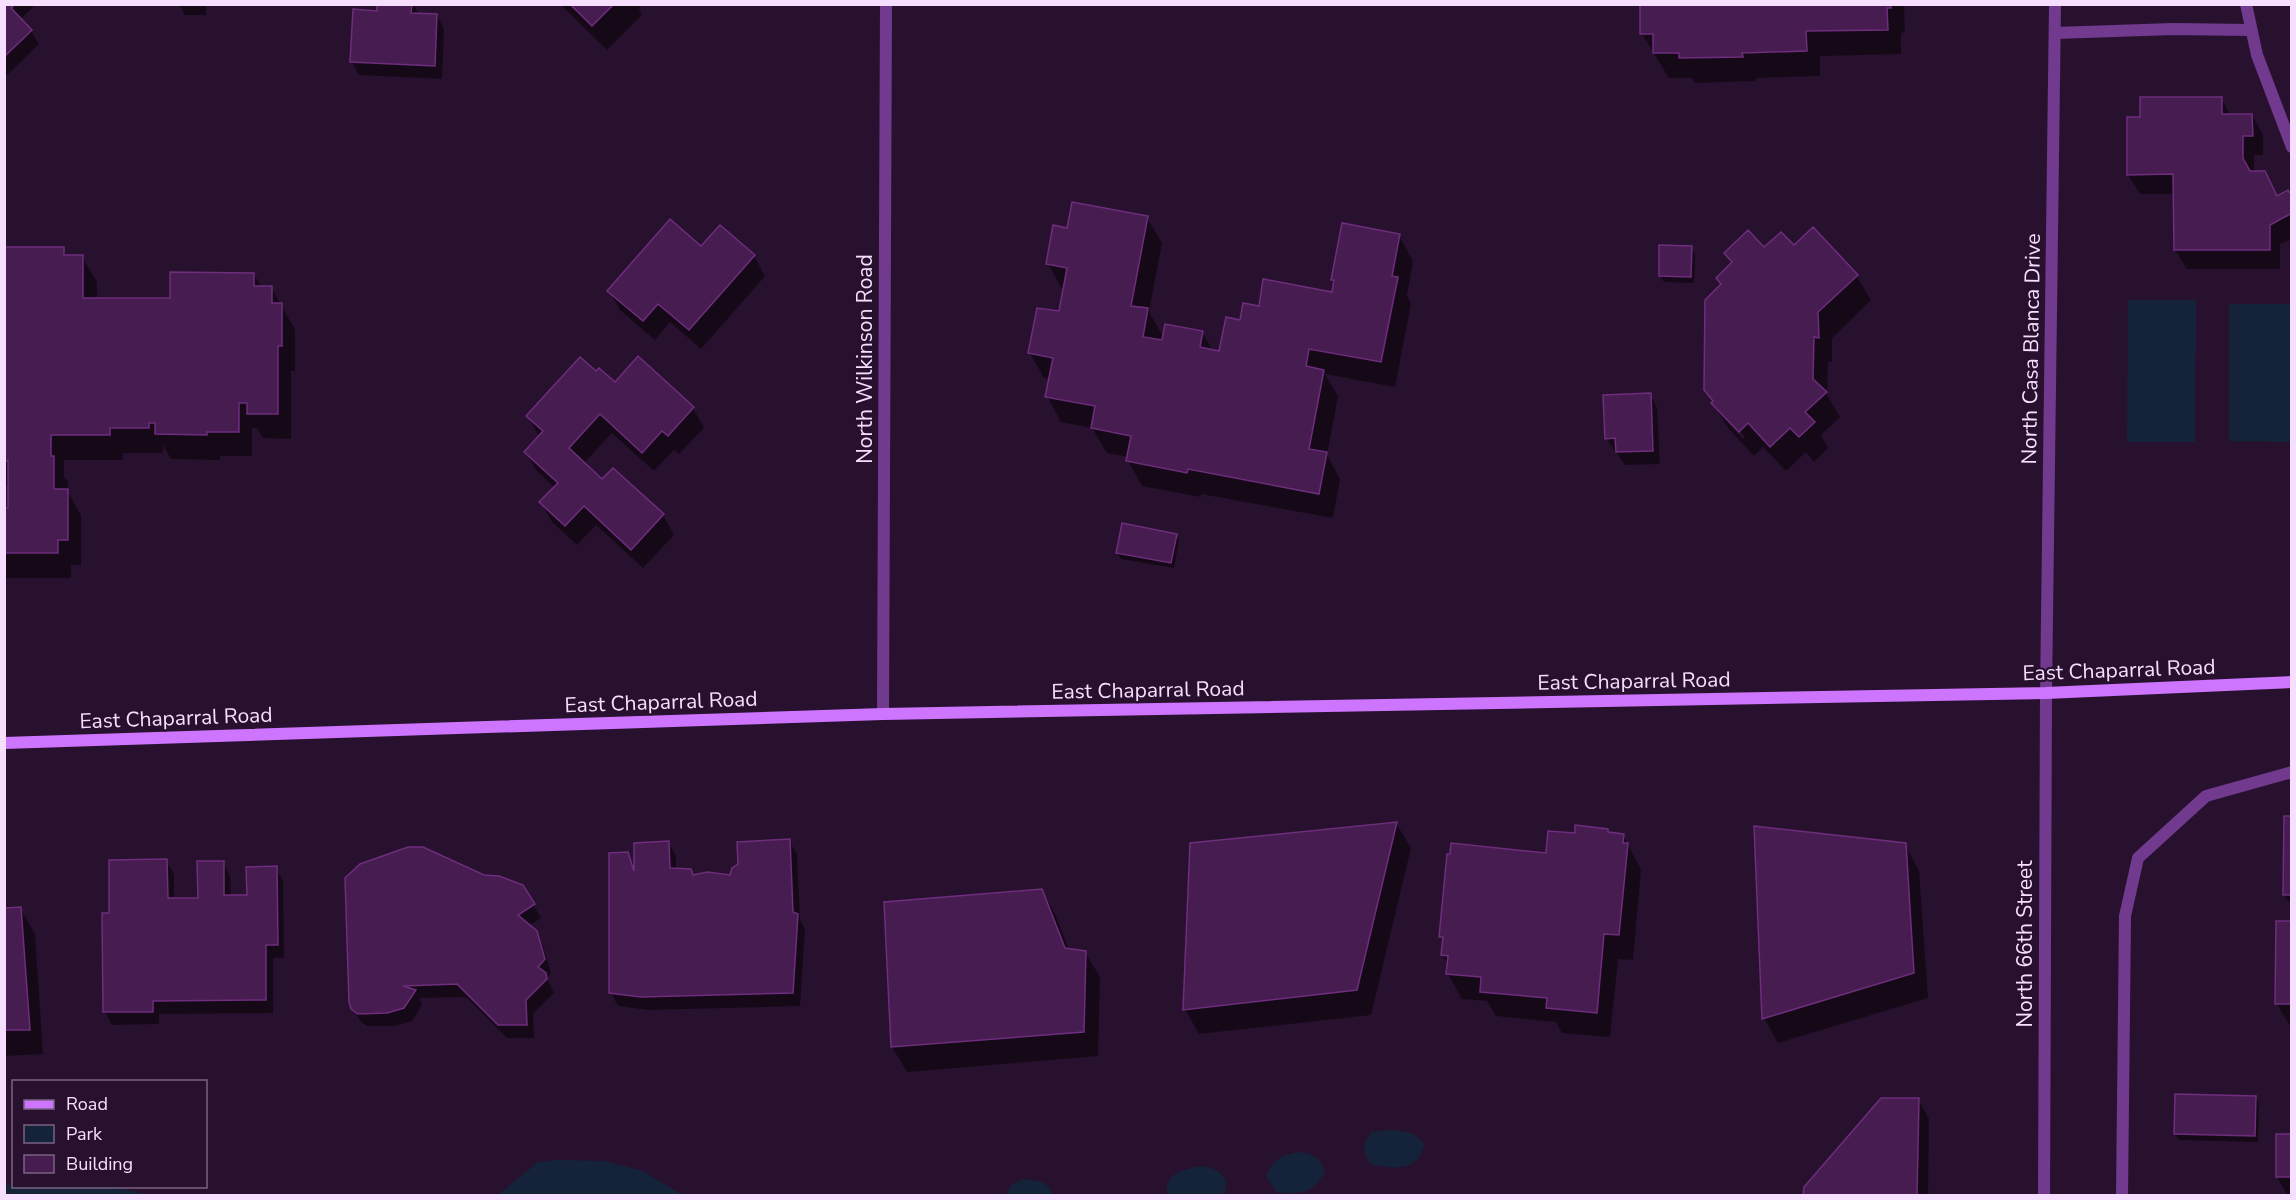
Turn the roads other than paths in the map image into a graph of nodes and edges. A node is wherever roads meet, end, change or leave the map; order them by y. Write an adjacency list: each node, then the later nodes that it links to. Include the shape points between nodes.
1 (886, 4): 9 (street, North Wilkinson Road)
2 (2055, 4): 5 (street, North Casa Blanca Drive)
3 (2246, 4): 4 (street)
4 (2251, 30): 5 (street); 6 (street)
5 (2055, 33): 8 (street, North Casa Blanca Drive)
6 (2292, 147)
7 (2292, 682): 8 (main road, East Chaparral Road)
8 (2046, 693): 9 (main road, East Chaparral Road); 12 (street, North 66th Street)
9 (883, 714): 10 (main road, East Chaparral Road)
10 (4, 743)
11 (2292, 772): 13 (street, via 2206,796 2138,858 2125,916)
12 (2044, 1196)
13 (2122, 1196)

